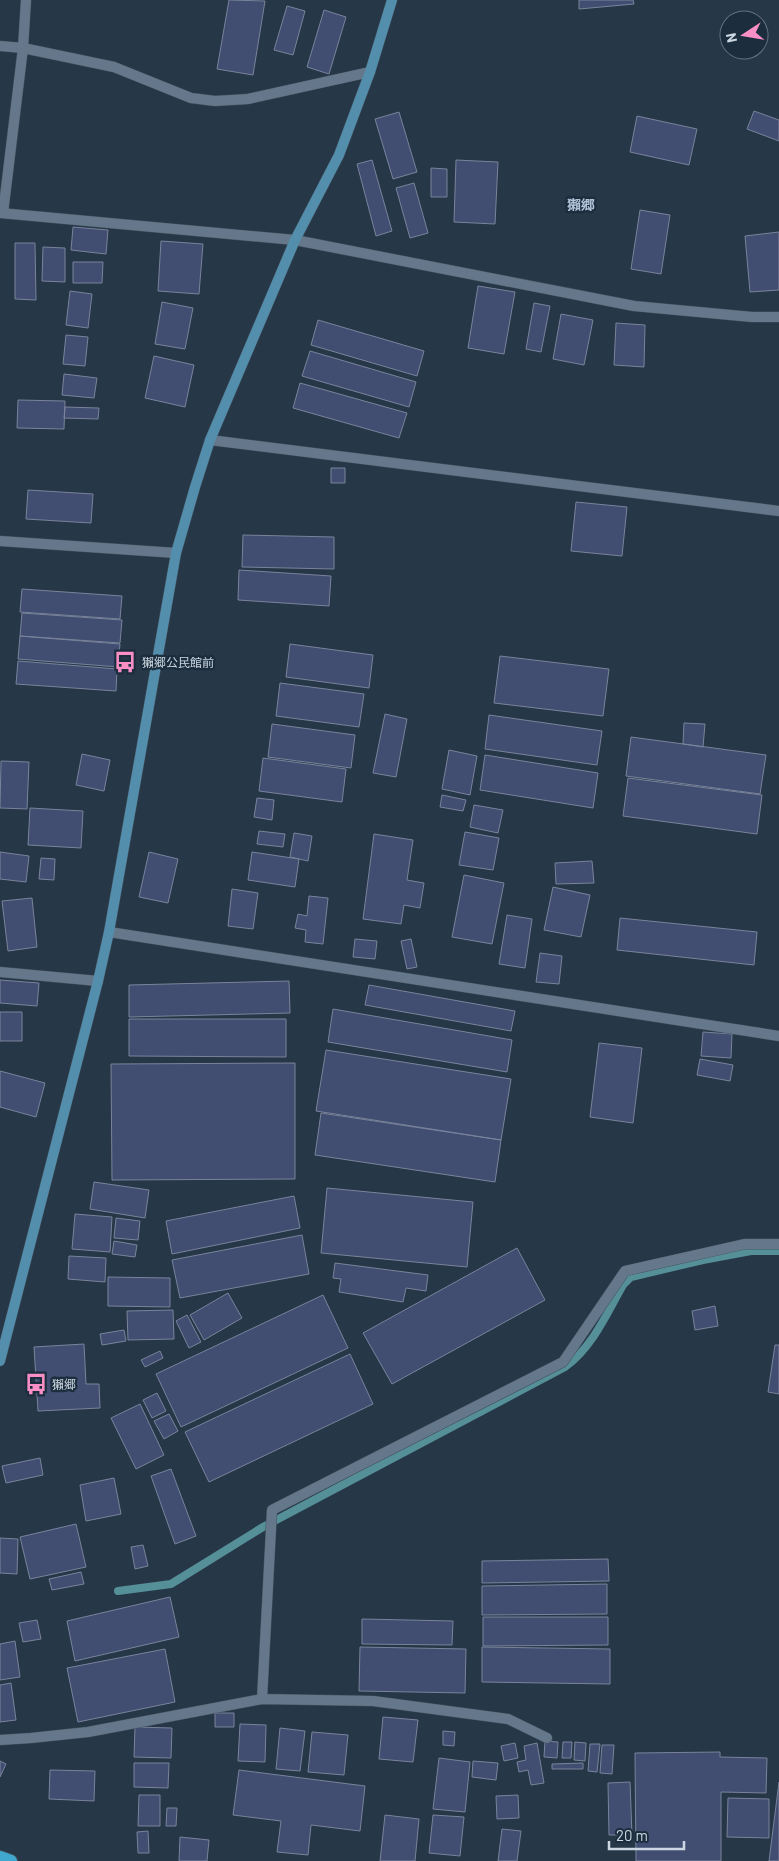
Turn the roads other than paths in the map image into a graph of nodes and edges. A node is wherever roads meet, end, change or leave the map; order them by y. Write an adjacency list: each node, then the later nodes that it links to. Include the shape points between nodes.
1 (26, 0): 4 (street)
2 (392, 0): 5 (street)
3 (0, 46): 4 (street)
4 (23, 48): 5 (street, via 114,67 191,98 215,101 248,99); 6 (street)
5 (370, 72): 7 (street, via 339,155)
6 (2, 213): 7 (street)
7 (295, 240): 8 (street, via 634,306); 9 (street)
8 (779, 317)
9 (210, 440): 10 (street); 12 (street)
10 (779, 512)
11 (0, 541): 12 (street)
12 (176, 553): 13 (street)
13 (109, 932): 15 (street); 16 (street)
14 (0, 972): 15 (street)
15 (98, 981): 18 (street)
16 (779, 1036)
17 (779, 1244): 19 (street, via 744,1244 625,1271 563,1362 272,1510)
18 (0, 1361)
19 (262, 1699): 20 (street, via 372,1700 508,1719); 21 (street, via 88,1732)
20 (547, 1738)
21 (0, 1740)
22 (0, 1857): 23 (main road)
23 (11, 1861)

